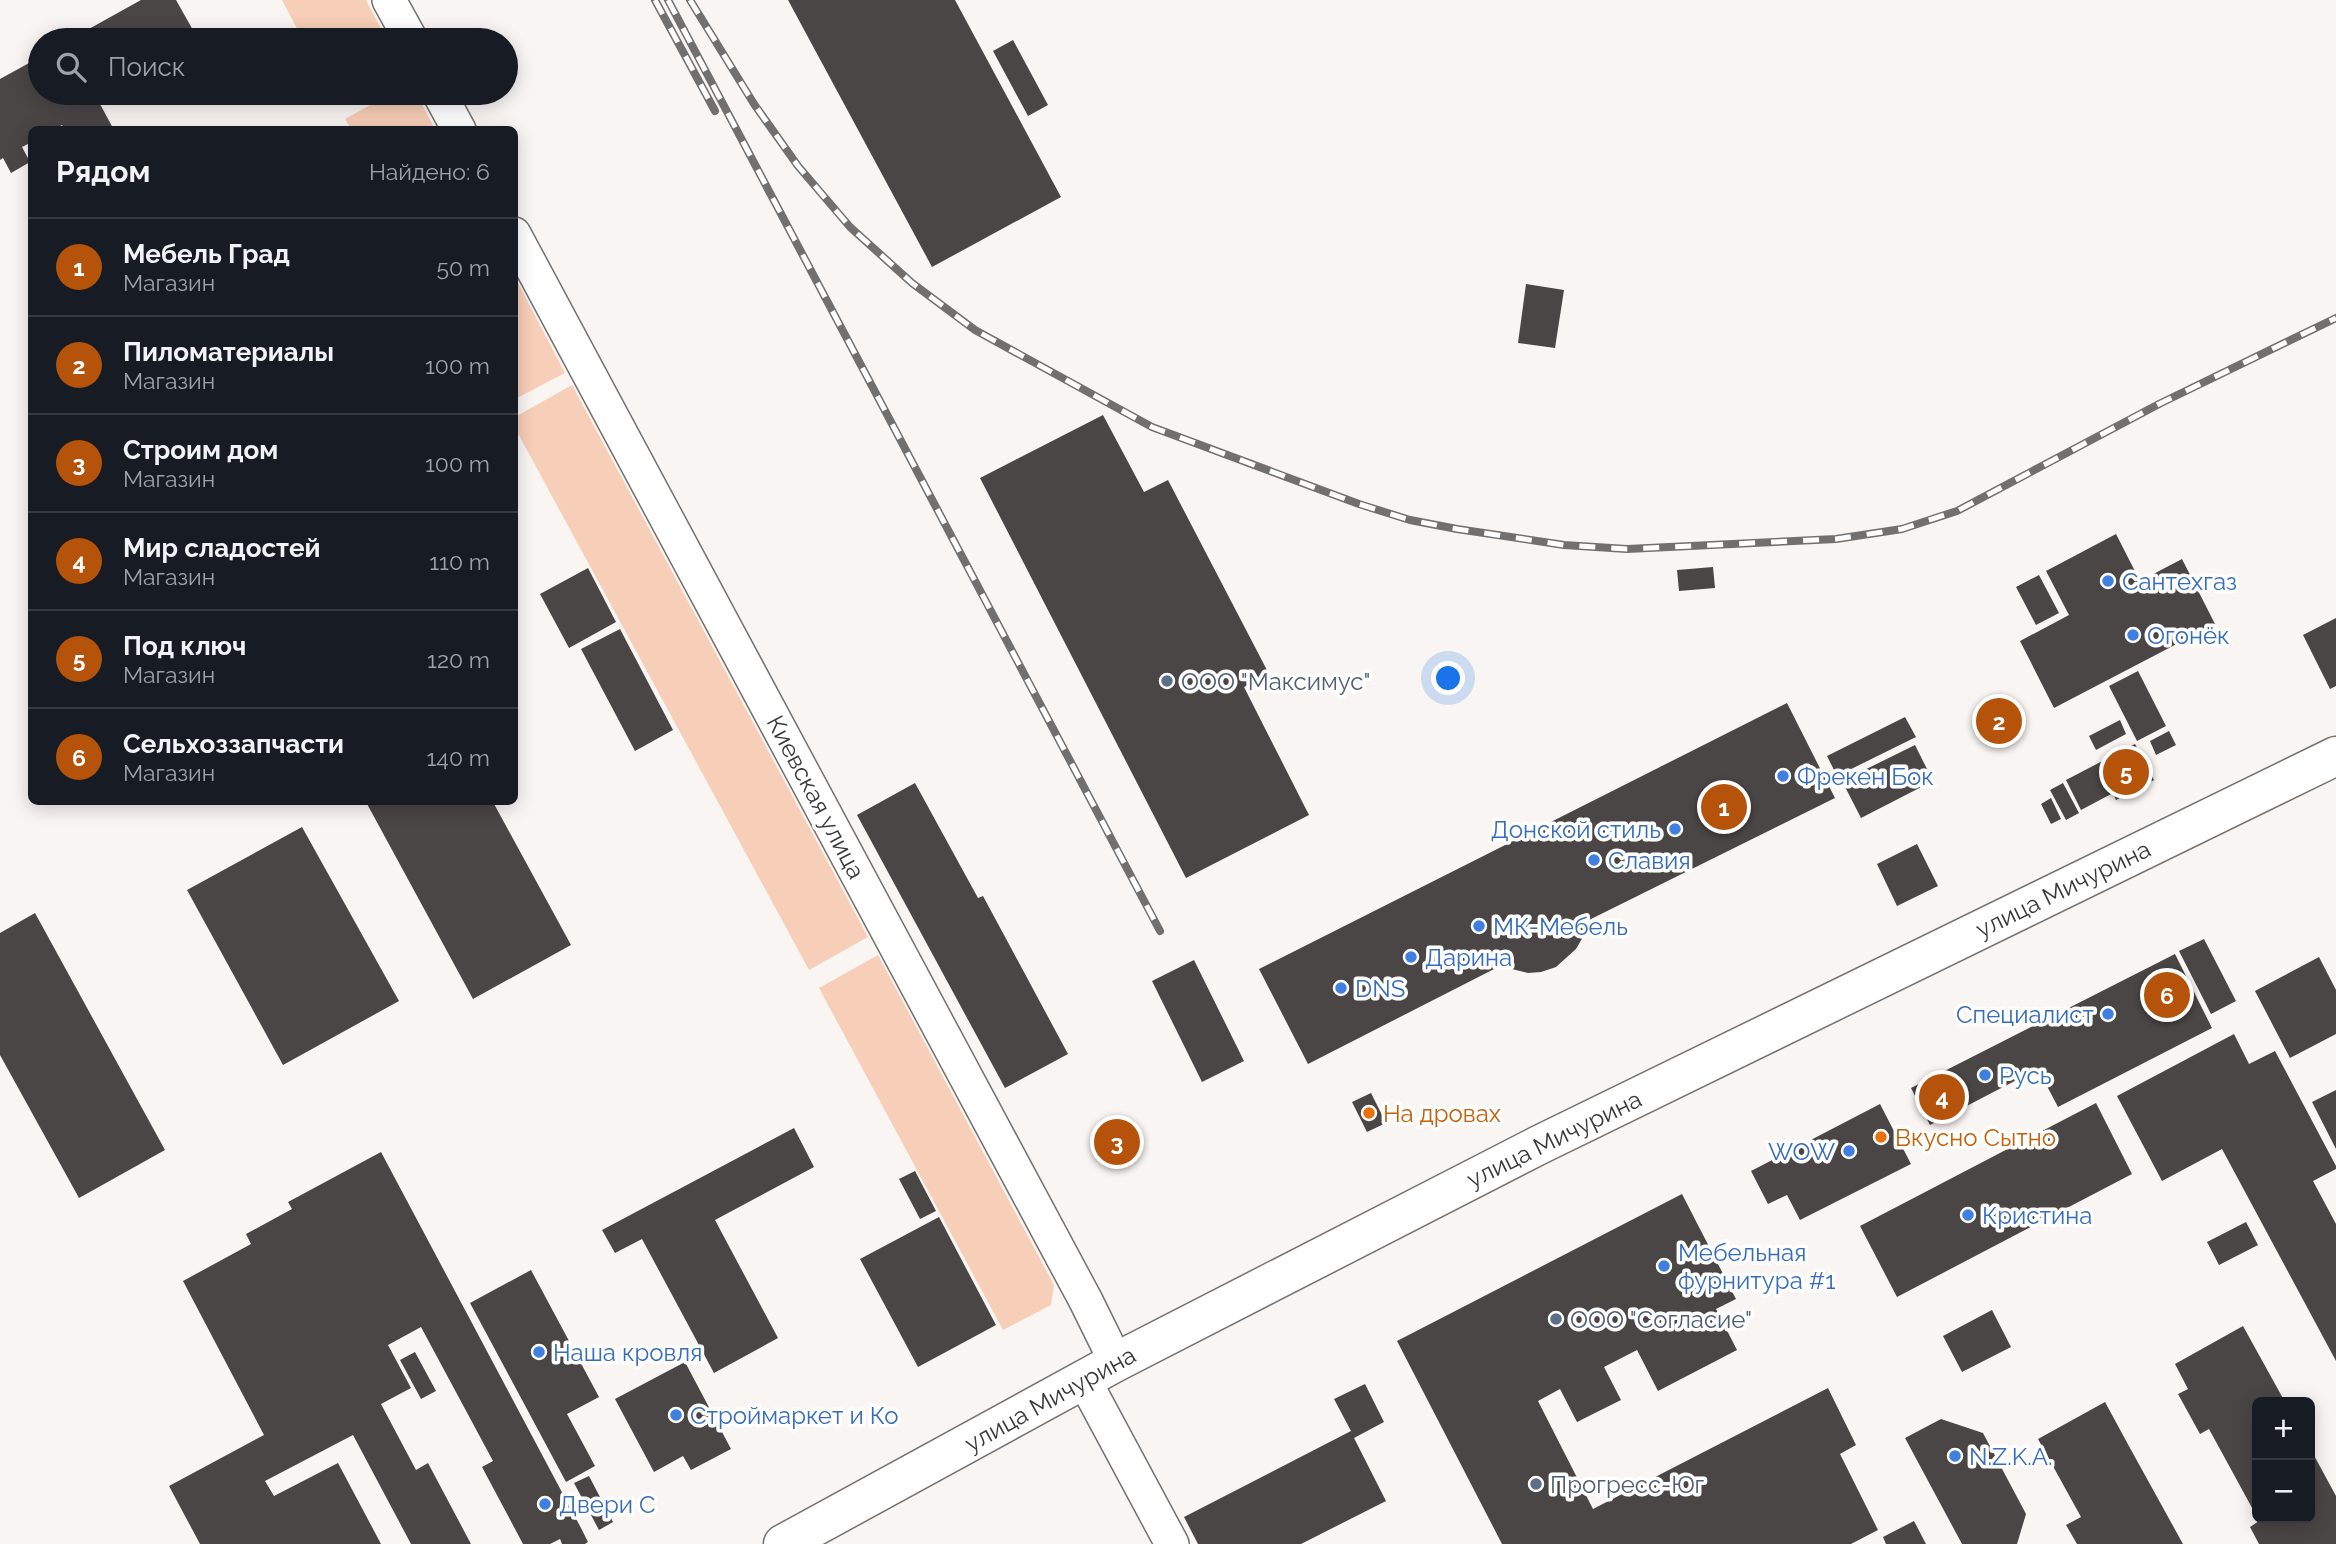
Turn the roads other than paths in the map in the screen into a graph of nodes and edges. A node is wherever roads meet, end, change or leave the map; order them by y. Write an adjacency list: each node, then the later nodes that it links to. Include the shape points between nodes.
1 (389, 0): 2 (street)
2 (404, 28)
3 (445, 105): 4 (street)
4 (456, 126)
5 (518, 241): 7 (street, Киевская улица, via 1080,1289)
6 (2336, 756): 7 (street, улица Мичурина, via 1539,1145)
7 (1100, 1371): 8 (street, улица Мичурина); 9 (street, Киевская улица)
8 (783, 1544)
9 (1172, 1544)

